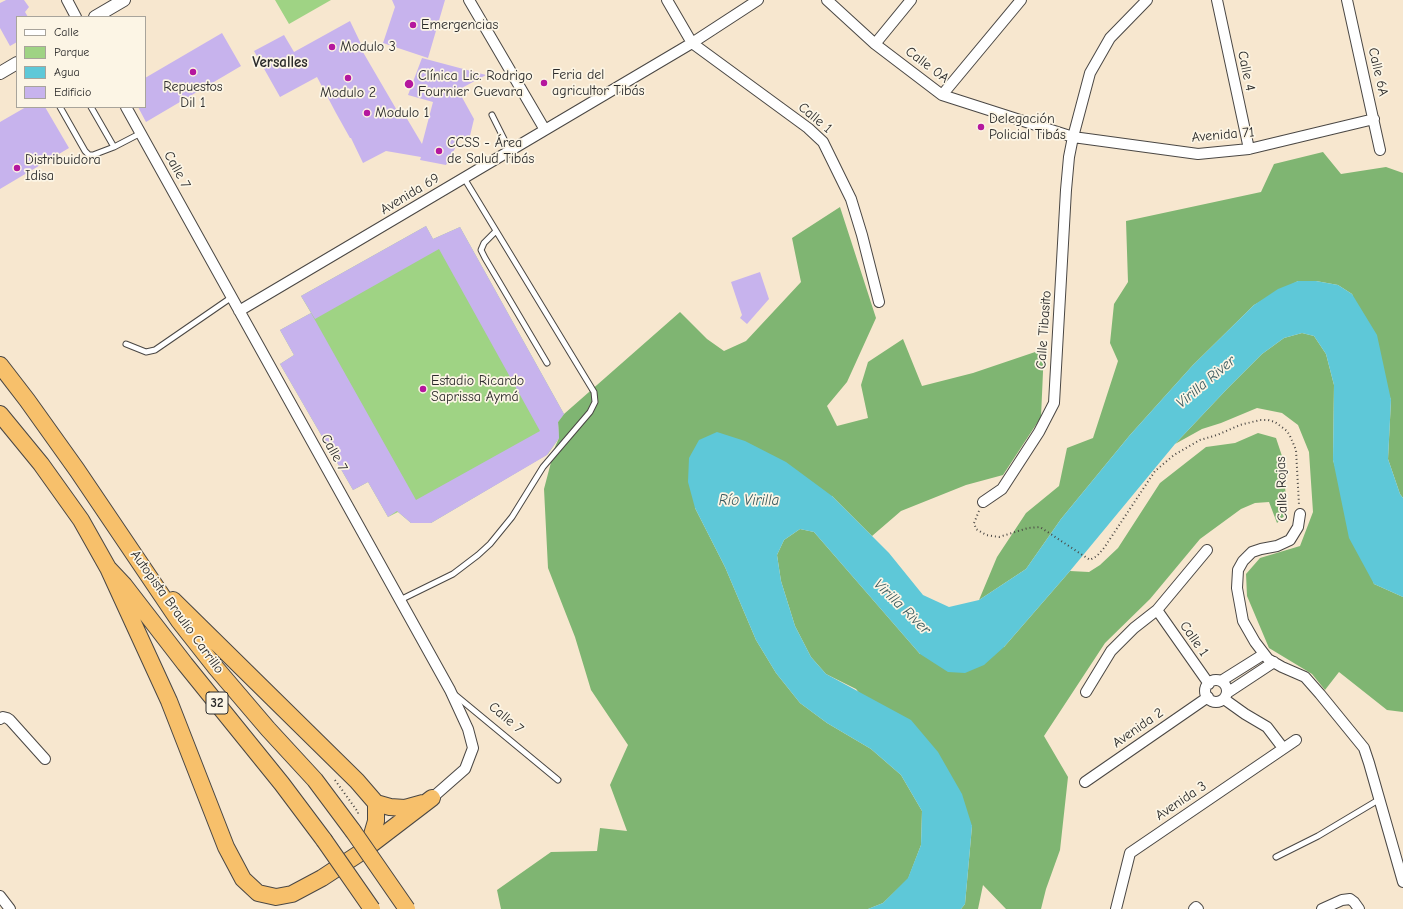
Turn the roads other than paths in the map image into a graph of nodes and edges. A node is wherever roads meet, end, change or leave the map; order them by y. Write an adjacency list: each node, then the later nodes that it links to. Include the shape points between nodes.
1 (67, 0): 12 (street)
2 (124, 0): 13 (street)
3 (469, 0): 24 (street)
4 (667, 0): 14 (street, Calle 1)
5 (758, 0): 14 (street, Avenida 69)
6 (827, 0): 15 (street, Calle 0A)
7 (911, 0): 15 (street)
8 (1021, 0): 18 (street)
9 (1147, 0): 26 (street, Calle Tibasito, via 1110,38 1090,73)
10 (1216, 0): 28 (street, Calle 4)
11 (1347, 0): 23 (street, Calle 6A)
12 (75, 16)
13 (97, 16)
14 (692, 43): 24 (street, Avenida 69); 34 (street, Calle 1, via 808,128 823,142 851,199)
15 (875, 44): 18 (street, Calle 0A)
16 (16, 64): 17 (street)
17 (0, 73)
18 (942, 95): 26 (street, Calle 0A)
19 (61, 108): 27 (lane, via 89,155)
20 (92, 108): 27 (lane)
21 (127, 108): 25 (street, Calle 7)
22 (492, 115): 30 (lane)
23 (1374, 120): 28 (street, Avenida 71); 29 (street, Calle 6A)
24 (546, 130): 30 (street, Avenida 69)
25 (141, 133): 27 (lane); 33 (street, Calle 7)
26 (1073, 137): 28 (street, Avenida 71, via 1198,154); 40 (street, Calle Tibasito, via 1066,190 1054,403 1039,432 1002,489)
27 (114, 147)
28 (1249, 149)
29 (1380, 150)
30 (510, 151): 31 (street, Avenida 69)
31 (464, 178): 32 (lane); 35 (street, Avenida 69)
32 (496, 231): 37 (lane, via 484,243 481,250 484,258); 45 (lane, via 594,392 595,402 590,412 543,467 512,517 490,544 453,574)
33 (232, 297): 35 (street, Calle 7); 36 (lane, via 155,350 146,352)
34 (879, 302)
35 (239, 311): 45 (street, Calle 7)
36 (126, 344)
37 (547, 363)
38 (0, 365): 44 (highway, Autopista Braulio Carrillo / 32, via 78,470)
39 (0, 414): 43 (highway, Autopista Braulio Carrillo / 32, via 41,464 80,520)
40 (983, 502)
41 (1300, 514): 47 (street, Calle Rojas, via 1298,527 1290,540 1252,552 1238,570 1237,588 1243,621)
42 (1206, 550): 46 (street)
43 (108, 568): 64 (highway, via 169,701 226,847 242,879 258,893 276,897 292,894); 69 (highway, Autopista Braulio Carrillo / 32, bridge, via 282,784)
44 (148, 575): 63 (highway); 70 (highway, Autopista Braulio Carrillo / 32, bridge, via 179,621 216,668 315,780)
45 (400, 600): 51 (street, Calle 7)
46 (1157, 610): 50 (street, Calle 1); 52 (street, via 1111,651)
47 (1264, 654): 48 (street, Calle Rojas); 49 (street)
48 (1274, 662): 53 (street); 62 (street, Calle Rojas, via 1305,677 1354,735 1364,748)
49 (1221, 681): 50 (street, via 1214,680); 53 (street, via 1226,686)
50 (1208, 684): 54 (street)
51 (450, 690): 59 (lane, Calle 7); 61 (street, via 468,729 473,748 465,769)
52 (1086, 692)
53 (1225, 696): 54 (street, via 1217,702); 57 (street, via 1245,714 1267,727)
54 (1208, 697): 60 (street, Avenida 2)
55 (0, 719): 58 (street, via 3,717 10,720)
56 (1296, 740): 57 (street, Avenida 3)
57 (1283, 748): 71 (street, Avenida 3, via 1130,853)
58 (45, 759)
59 (558, 780)
60 (1085, 782)
61 (432, 798): 63 (highway, via 419,805 405,808); 64 (highway)
62 (1380, 799): 65 (lane, via 1318,836); 66 (street, Calle Rojas)
63 (376, 803): 64 (highway, via 373,833)
64 (360, 853)
65 (1276, 856)
66 (1403, 882)
67 (0, 896): 68 (street)
68 (10, 909)
69 (372, 909)
70 (407, 909)
71 (1116, 909)
72 (1194, 909): 73 (street)
73 (1198, 909)
74 (1322, 909): 75 (street, via 1347,899 1354,902)
75 (1359, 909)

